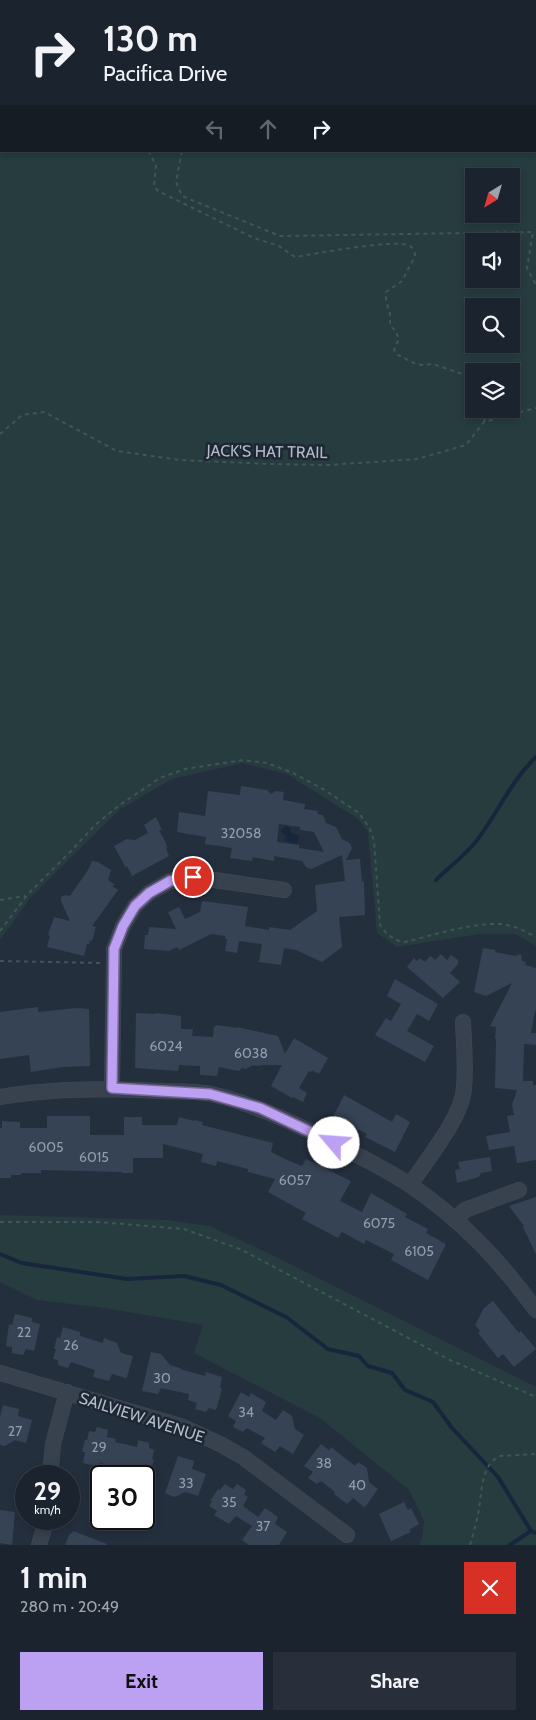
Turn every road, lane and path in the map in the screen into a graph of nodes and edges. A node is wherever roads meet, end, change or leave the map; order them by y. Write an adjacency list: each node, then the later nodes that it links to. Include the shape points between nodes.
1 (149, 152): 4 (path, via 156,165 154,186 158,191 254,238 279,246 295,257 395,244 410,246 415,256 402,280 386,292 390,326 399,338 394,350 414,363 433,364)
2 (182, 152): 3 (path, via 176,182 182,196 280,236 533,232 527,268)
3 (536, 286)
4 (465, 375)
5 (536, 408): 7 (path)
6 (485, 418): 7 (path, JACK'S HAT TRAIL)
7 (484, 422): 8 (path, JACK'S HAT TRAIL, via 466,445 417,459 329,465 180,460 117,451 44,412 22,414)
8 (0, 434)
9 (284, 890): 17 (street, via 193,877 170,881 135,906 114,949)
10 (26, 896): 11 (path); 12 (path); 13 (path, via 95,825 160,778 185,769 243,760 267,763 293,773 359,813 374,840 380,925 397,942 500,924)
11 (0, 900)
12 (0, 931)
13 (536, 937)
14 (0, 961): 15 (path)
15 (105, 964)
16 (463, 1022): 19 (street, via 464,1089 459,1108)
17 (112, 1088): 18 (street); 19 (street, via 210,1094 260,1108)
18 (0, 1097)
19 (410, 1185): 21 (street)
20 (519, 1190): 21 (street, via 466,1210)
21 (455, 1220): 23 (street, via 506,1270)
22 (0, 1222): 26 (path, via 98,1222 184,1229 240,1249 450,1360)
23 (536, 1310)
24 (0, 1372): 25 (street, SAILVIEW AVENUE)
25 (67, 1392): 28 (street, via 53,1444); 30 (street, SAILVIEW AVENUE, via 183,1427 220,1444 243,1457)
26 (536, 1397)
27 (536, 1454): 32 (path, via 500,1456 489,1465)
28 (51, 1465)
29 (44, 1530): 31 (street)
30 (347, 1535)
31 (39, 1545)
32 (470, 1545)

